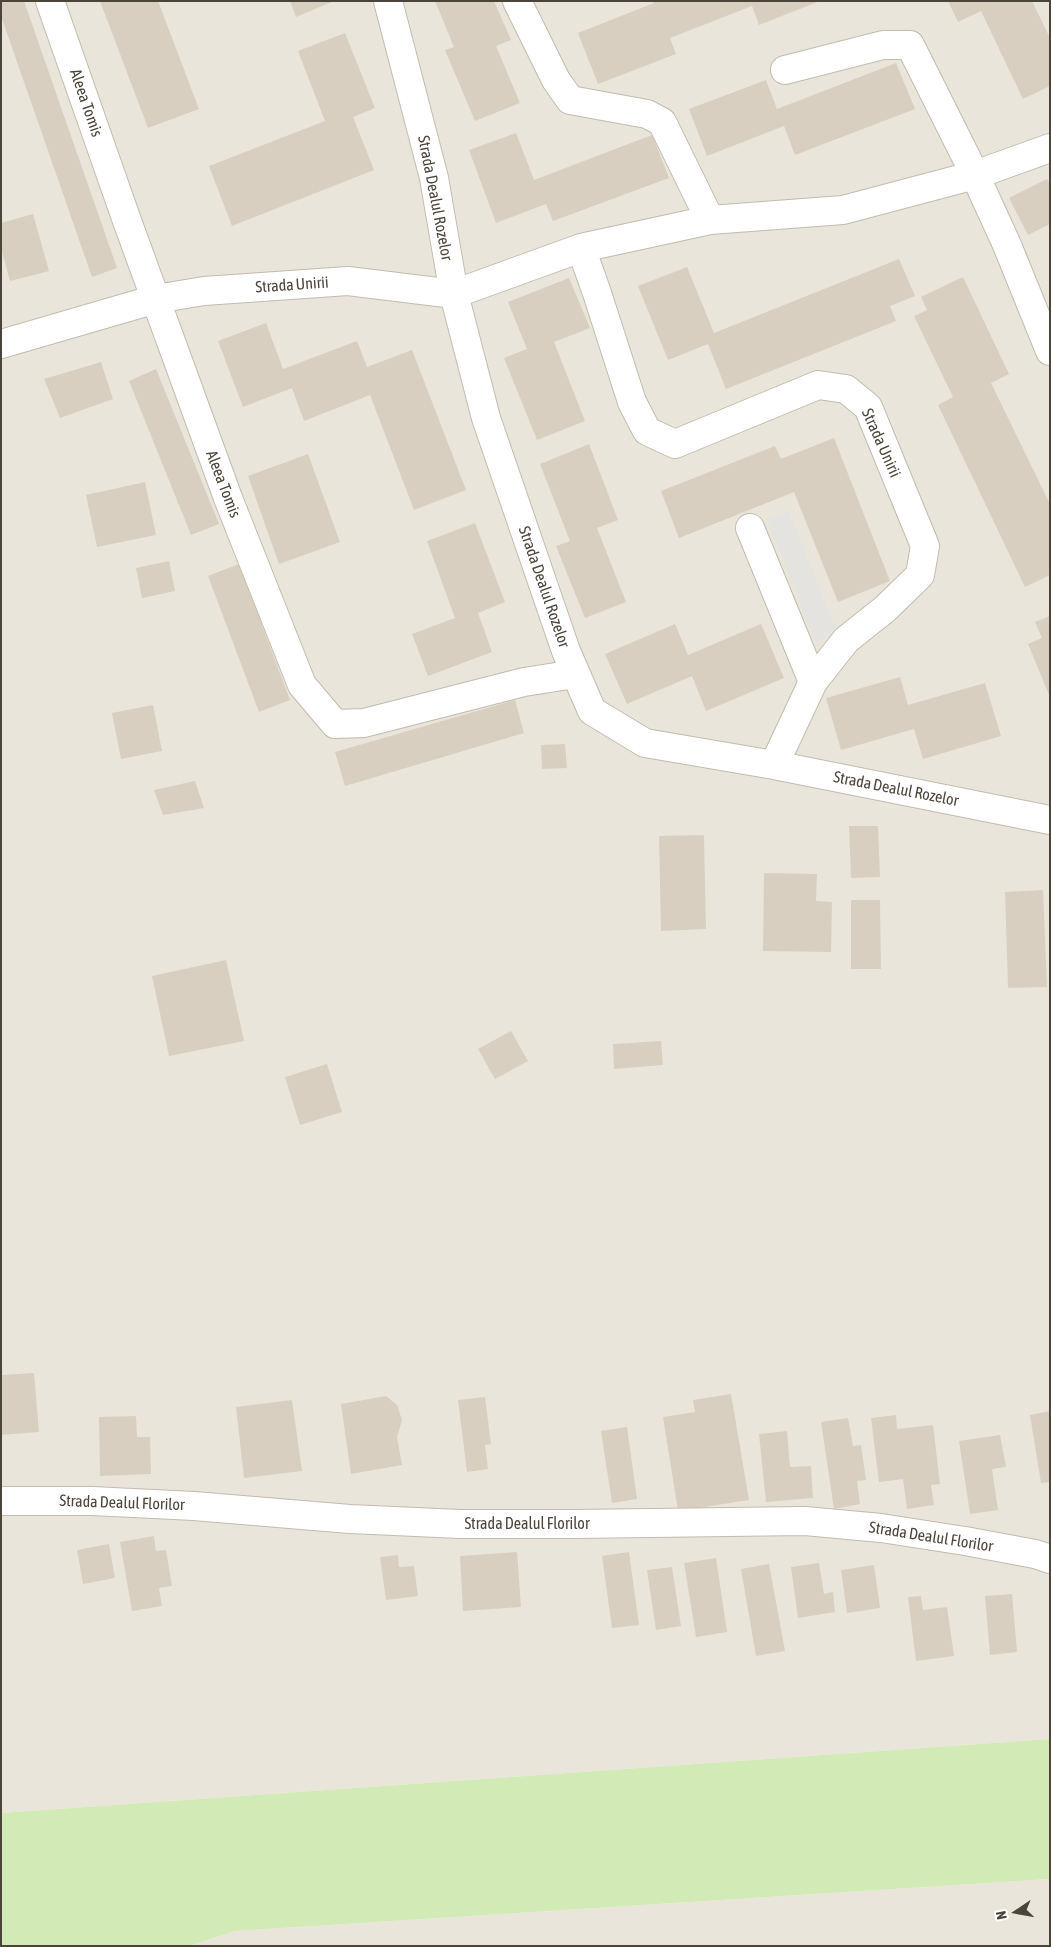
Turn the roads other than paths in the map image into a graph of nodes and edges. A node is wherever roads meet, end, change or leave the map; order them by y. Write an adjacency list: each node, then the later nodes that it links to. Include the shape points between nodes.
1 (50, 1): 10 (street, Aleea Tomis)
2 (388, 1): 9 (street, Strada Dealul Rozelor, via 434,178)
3 (517, 1): 7 (street, via 556,80 570,100 647,114 662,122)
4 (785, 70): 6 (street, via 883,45 910,45)
5 (1050, 148): 6 (street, Strada Unirii)
6 (975, 175): 7 (street, Strada Unirii, via 843,210); 12 (street)
7 (710, 220): 8 (street, Strada Unirii)
8 (581, 248): 9 (street, Strada Unirii); 15 (street, Strada Unirii, via 632,402 647,431 675,444 818,385 846,389 868,407 925,546 920,575 885,610 846,640)
9 (454, 294): 10 (street, Strada Unirii, via 348,281 204,291); 14 (street, Strada Dealul Rozelor, via 486,418)
10 (156, 300): 11 (street, Strada Unirii); 14 (street, Aleea Tomis, via 228,498 302,685 335,724 364,724 524,682)
11 (1, 344)
12 (1050, 351)
13 (750, 528): 15 (street)
14 (575, 674): 16 (street, Strada Dealul Rozelor, via 592,711 644,743)
15 (813, 682): 16 (street, Strada Unirii)
16 (774, 765): 17 (street, Strada Dealul Rozelor)
17 (1050, 820)
18 (1, 1501): 19 (street, Strada Dealul Florilor, via 194,1506 460,1524 805,1521 965,1540)
19 (1050, 1559)

